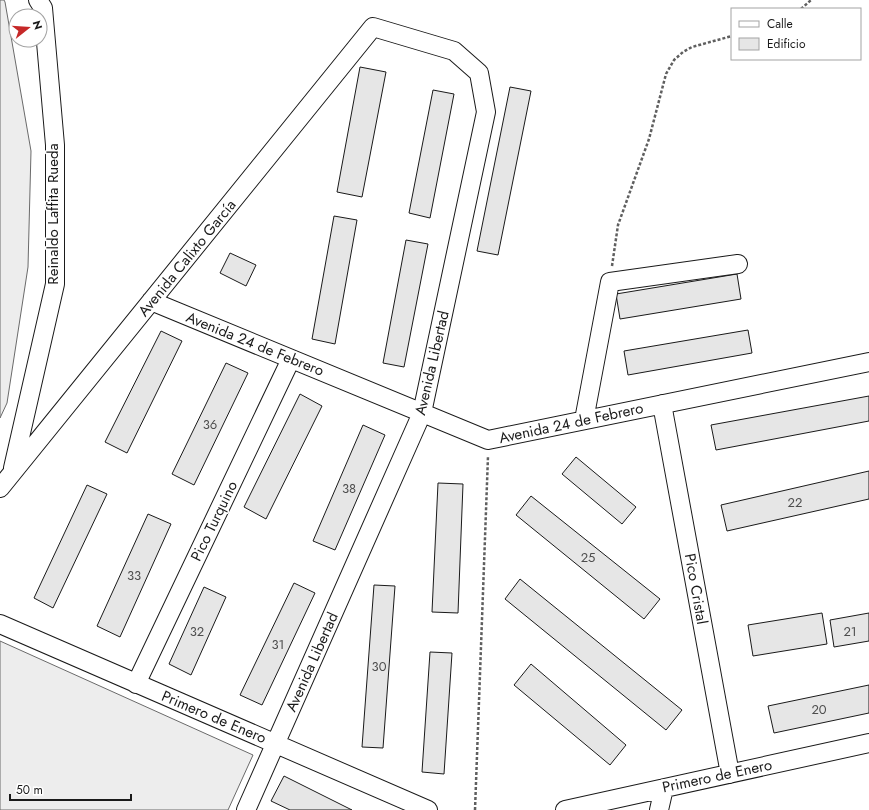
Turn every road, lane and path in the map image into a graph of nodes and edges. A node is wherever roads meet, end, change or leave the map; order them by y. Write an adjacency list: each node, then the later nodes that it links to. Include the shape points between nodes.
1 (38, 0): 15 (street, Reinaldo Laffita Rueda, via 43,8 55,145 55,284)
2 (811, 0): 3 (path)
3 (803, 8)
4 (373, 27): 8 (street, Avenida Calixto García); 12 (street, Avenida Libertad, via 454,50 479,73 486,112)
5 (731, 36): 7 (path, via 683,52 674,60 666,74 649,139 618,225)
6 (738, 264): 7 (street)
7 (610, 282): 13 (street)
8 (151, 302): 9 (street, Avenida 24 de Febrero); 15 (street, Avenida Calixto García)
9 (292, 359): 12 (street, Avenida 24 de Febrero); 18 (street, Pico Turquino)
10 (869, 362): 11 (street, Avenida 24 de Febrero)
11 (662, 404): 13 (street, Avenida 24 de Febrero); 21 (street, Pico Cristal)
12 (422, 413): 14 (street, Avenida 24 de Febrero); 20 (street, Avenida Libertad)
13 (584, 420): 14 (street, Avenida 24 de Febrero)
14 (488, 440): 25 (path)
15 (12, 473): 16 (street, Avenida Calixto García)
16 (0, 488)
17 (0, 624): 18 (street, Primero de Enero)
18 (136, 684): 20 (street, Primero de Enero)
19 (869, 743): 21 (street, Primero de Enero)
20 (275, 744): 23 (street, Avenida Libertad); 24 (street, Primero de Enero)
21 (730, 774): 22 (street, Primero de Enero)
22 (664, 788): 26 (street, Primero de Enero); 27 (street)
23 (246, 810)
24 (428, 810)
25 (475, 810)
26 (565, 810)
27 (659, 810)

